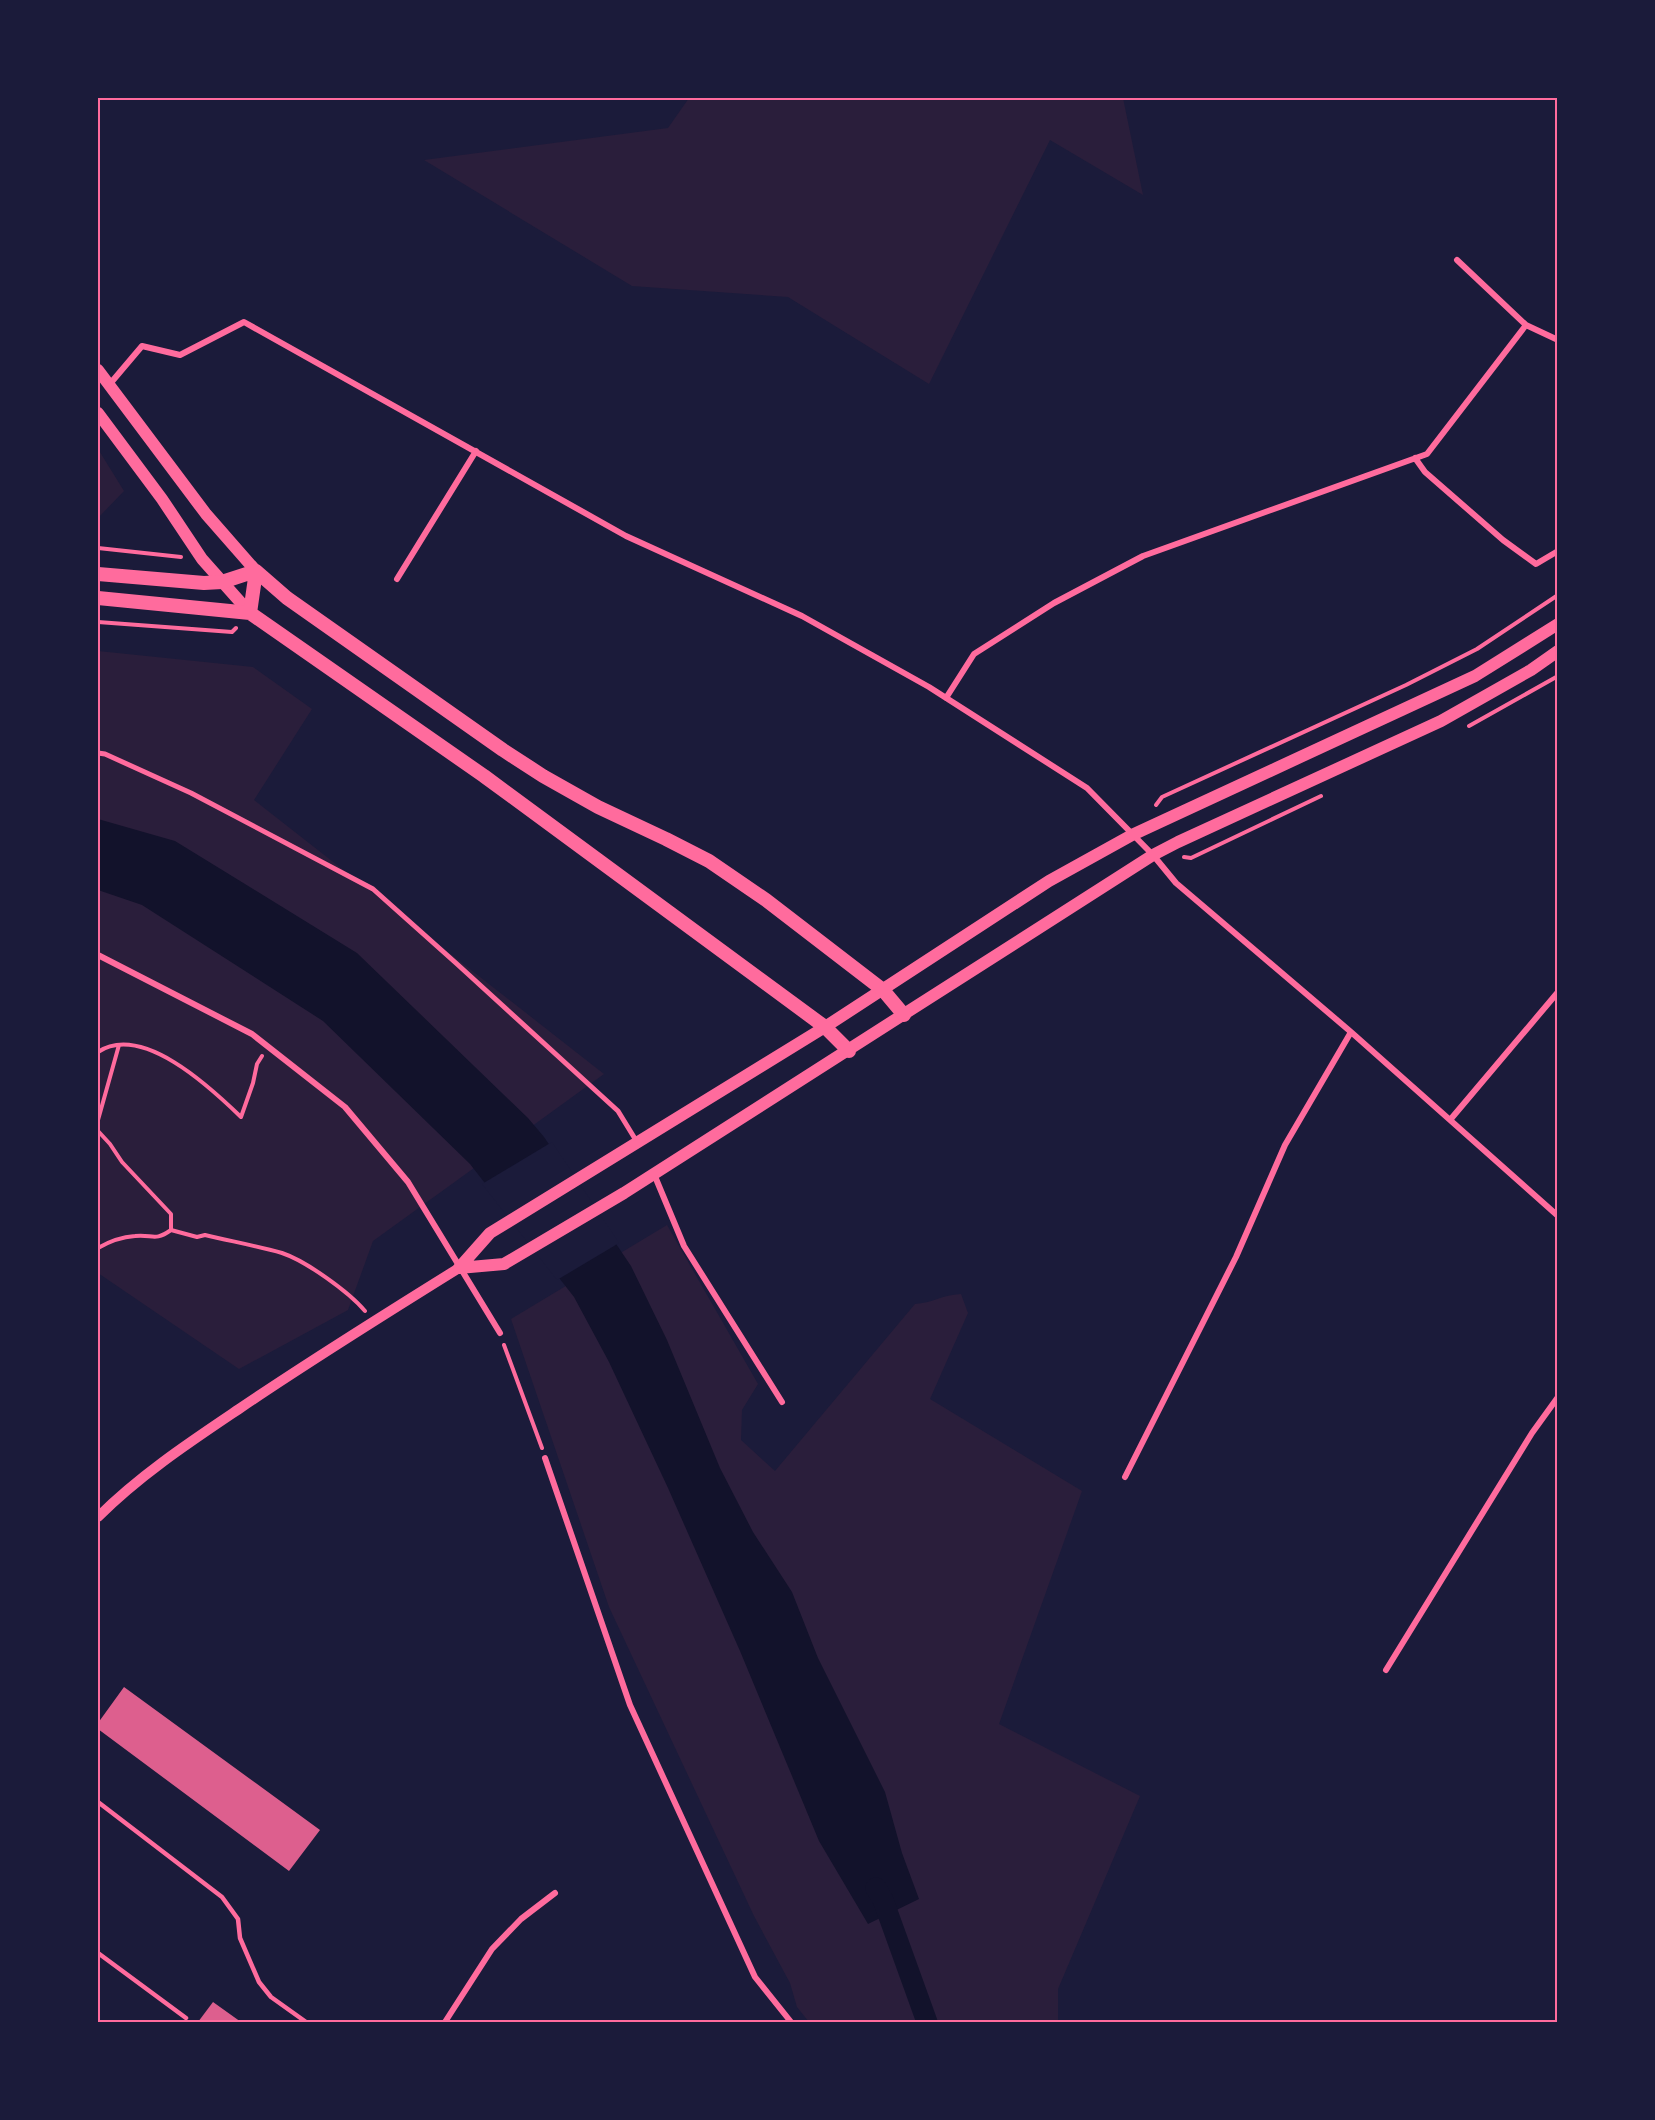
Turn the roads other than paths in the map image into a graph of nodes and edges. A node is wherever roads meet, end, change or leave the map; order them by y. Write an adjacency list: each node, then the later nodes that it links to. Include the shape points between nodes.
1 (1457, 260): 2 (street)
2 (1526, 324): 3 (street); 8 (street, via 1427,454)
3 (1557, 340)
4 (98, 370): 5 (main road)
5 (109, 385): 7 (street, via 142,346 180,355 244,322); 10 (main road, via 206,514)
6 (98, 413): 13 (main road)
7 (476, 451): 12 (street); 18 (street, via 626,536 802,616)
8 (1415, 458): 9 (street, via 1434,480 1536,564); 18 (street, via 1143,556 1054,603 974,654)
9 (1557, 551)
10 (256, 571): 13 (main road); 15 (main road); 23 (main road, via 287,598 503,750 598,807 709,861)
11 (98, 574): 13 (main road)
12 (397, 579)
13 (222, 582): 15 (main road)
14 (98, 598): 15 (main road)
15 (250, 613): 26 (main road, via 484,776)
16 (1557, 624): 20 (main road, via 1475,676)
17 (1557, 651): 21 (main road, via 1441,722)
18 (946, 698): 20 (street, via 1087,788)
19 (98, 753): 30 (street, via 191,793 373,890 618,1111)
20 (1132, 836): 21 (street); 23 (main road, via 1049,881)
21 (1153, 855): 25 (main road); 27 (street, via 1176,883)
22 (98, 955): 33 (street, via 252,1034 345,1107 408,1182)
23 (883, 990): 25 (main road); 26 (main road)
24 (1557, 992): 29 (street)
25 (904, 1015): 28 (main road)
26 (825, 1027): 28 (main road); 30 (main road)
27 (1351, 1032): 29 (street); 38 (street, via 1285,1145 1236,1257)
28 (849, 1051): 31 (main road)
29 (1450, 1120): 32 (street)
30 (637, 1142): 33 (main road, via 490,1233)
31 (653, 1173): 33 (main road, via 504,1264); 36 (street, via 684,1246)
32 (1557, 1216)
33 (459, 1268): 34 (street); 39 (street, via 200,1436 124,1491)
34 (500, 1333)
35 (1557, 1397): 40 (street)
36 (782, 1402)
37 (545, 1458): 47 (street, via 630,1706 755,1977)
38 (1125, 1477)
39 (98, 1517)
40 (1386, 1670)
41 (98, 1802): 45 (lane, via 222,1897 238,1919 247,1958 265,1991)
42 (555, 1893): 46 (street, via 521,1918 492,1949)
43 (98, 1953): 44 (lane)
44 (186, 2018)
45 (306, 2022)
46 (446, 2022)
47 (791, 2022)

